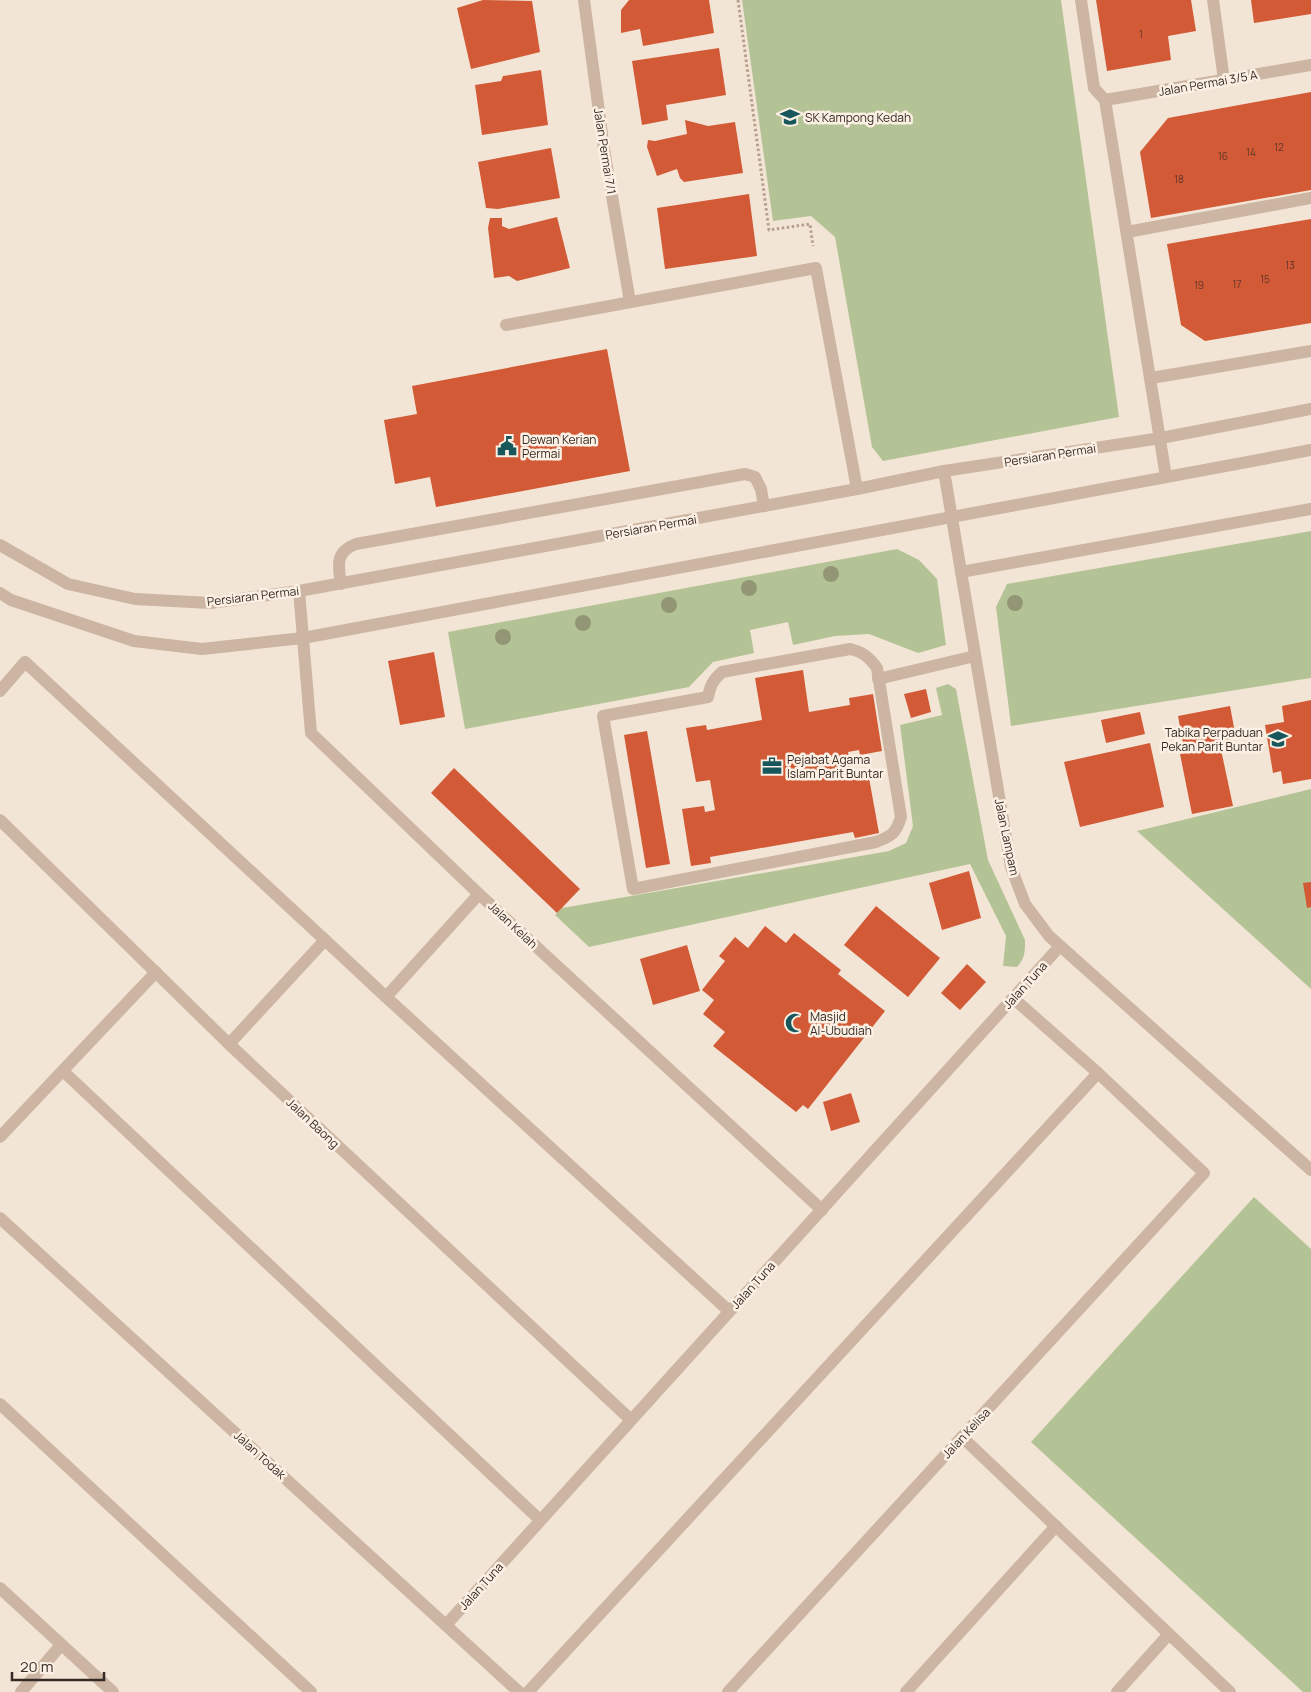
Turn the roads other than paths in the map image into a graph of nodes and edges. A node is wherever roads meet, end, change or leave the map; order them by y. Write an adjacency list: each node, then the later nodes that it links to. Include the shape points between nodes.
1 (584, 0): 9 (street, Jalan Permai 7/1, via 604,149)
2 (1081, 0): 6 (street, via 1094,88)
3 (1213, 0): 5 (street)
4 (1311, 66): 5 (street, Jalan Permai 3/5 A)
5 (1224, 80): 6 (street, Jalan Permai 3/5 A)
6 (1106, 100): 8 (street)
7 (1311, 198): 8 (street)
8 (1127, 232): 12 (street)
9 (630, 302): 10 (street); 18 (street, via 816,268)
10 (506, 325)
11 (1311, 351): 12 (street)
12 (1151, 378): 14 (street)
13 (1311, 409): 14 (street, Persiaran Permai)
14 (1161, 438): 16 (street, Persiaran Permai); 17 (street)
15 (1311, 450): 17 (street)
16 (944, 471): 18 (street, Persiaran Permai); 21 (street, Jalan Lampam)
17 (1166, 477): 21 (street)
18 (857, 489): 19 (street, Persiaran Permai)
19 (764, 506): 24 (street, Persiaran Permai); 24 (street, via 755,477 745,474 356,544 346,548 340,557)
20 (1311, 509): 23 (street)
21 (952, 518): 23 (street, Jalan Lampam); 27 (street)
22 (0, 545): 25 (street, Persiaran Permai, via 68,584 135,599 210,603)
23 (961, 572): 28 (street, Jalan Lampam)
24 (341, 584): 25 (street, Persiaran Permai)
25 (299, 591): 27 (street, Jalan Kelah)
26 (0, 593): 27 (street, via 20,603 134,641 202,649)
27 (303, 638): 32 (street, Jalan Kelah, via 311,733)
28 (975, 656): 29 (street); 34 (street, Jalan Lampam, via 1011,866 1025,904)
29 (878, 679): 29 (street, via 901,817 896,831 876,842 632,889 603,716 708,697 709,687 722,672 850,649 871,658 877,668)
30 (0, 691): 33 (street, via 25,662)
31 (0, 820): 35 (street, Jalan Baong)
32 (479, 894): 36 (street); 43 (street, Jalan Kelah)
33 (325, 940): 36 (street); 38 (street)
34 (1060, 946): 37 (street, Jalan Tuna); 42 (street, Jalan Lampam)
35 (156, 972): 38 (street, Jalan Baong); 39 (street)
36 (386, 997): 45 (street)
37 (1013, 998): 40 (street); 43 (street, Jalan Tuna)
38 (229, 1044): 47 (street, Jalan Baong)
39 (63, 1071): 41 (street); 49 (street)
40 (1098, 1073): 48 (street, Jalan Kelisa, via 1204,1173); 59 (street)
41 (0, 1137)
42 (1311, 1170)
43 (822, 1210): 45 (street, Jalan Tuna)
44 (0, 1218): 52 (street, Jalan Todak)
45 (729, 1311): 47 (street, Jalan Tuna)
46 (0, 1404): 57 (street)
47 (631, 1420): 49 (street, Jalan Tuna)
48 (962, 1436): 50 (street); 60 (street, Jalan Kelisa)
49 (540, 1520): 52 (street, Jalan Tuna)
50 (1056, 1526): 53 (street); 61 (street)
51 (0, 1588): 54 (street)
52 (446, 1625): 58 (street, Jalan Todak)
53 (1169, 1634): 62 (street); 63 (street)
54 (61, 1645): 55 (street); 56 (street)
55 (21, 1692)
56 (113, 1692)
57 (311, 1692)
58 (519, 1692)
59 (528, 1692)
60 (728, 1692)
61 (906, 1692)
62 (1117, 1692)
63 (1230, 1692)

